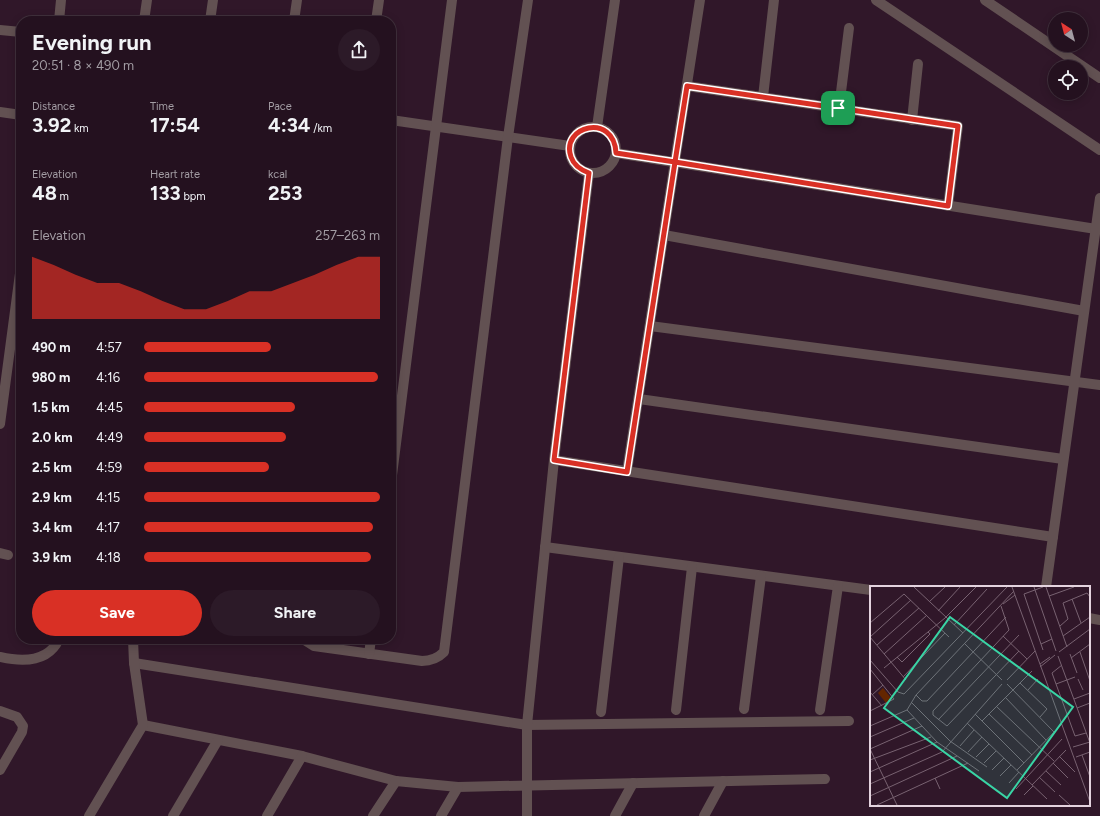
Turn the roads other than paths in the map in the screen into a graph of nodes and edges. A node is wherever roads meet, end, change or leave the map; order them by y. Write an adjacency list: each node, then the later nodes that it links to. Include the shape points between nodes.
1 (61, 0): 13 (street)
2 (147, 0): 14 (street)
3 (213, 0): 15 (street)
4 (297, 0): 16 (street)
5 (379, 0): 17 (street)
6 (452, 0): 30 (street)
7 (528, 0): 32 (street)
8 (615, 0): 31 (street)
9 (700, 0): 23 (street)
10 (774, 0): 24 (street)
11 (876, 0): 34 (street)
12 (985, 0): 22 (street)
13 (59, 16)
14 (145, 16)
15 (211, 16)
16 (295, 16)
17 (377, 16)
18 (849, 28): 25 (street)
19 (0, 30): 20 (street)
20 (16, 32)
21 (918, 64): 28 (street)
22 (1100, 78)
23 (687, 86): 24 (street); 36 (street)
24 (763, 98): 25 (street)
25 (838, 108): 28 (street)
26 (0, 112): 27 (street)
27 (16, 114)
28 (912, 120): 39 (street, via 958,126)
29 (396, 121): 30 (street)
30 (436, 127): 32 (street); 49 (street)
31 (597, 128): 33 (street, via 590,127 577,133); 35 (street, via 609,134)
32 (508, 137): 33 (street); 67 (street, via 444,652 439,657 426,661)
33 (570, 146): 37 (street, via 569,152 574,163)
34 (1100, 150)
35 (616, 153): 36 (street); 37 (street, via 607,168 601,172)
36 (675, 162): 39 (street); 41 (street)
37 (589, 173): 51 (street)
38 (1100, 198): 40 (street)
39 (948, 206): 40 (street)
40 (1096, 229): 43 (street)
41 (664, 235): 43 (street); 44 (street)
42 (16, 304): 48 (street)
43 (1084, 312): 45 (street)
44 (650, 326): 45 (street); 47 (street)
45 (1074, 382): 46 (street); 50 (street)
46 (1100, 385)
47 (639, 399): 50 (street); 52 (street)
48 (0, 424)
49 (396, 443)
50 (1064, 459): 53 (street)
51 (554, 460): 52 (street); 54 (street)
52 (627, 472): 53 (street)
53 (1053, 537): 59 (street)
54 (545, 547): 55 (street); 77 (street)
55 (619, 557): 56 (street); 74 (street)
56 (692, 567): 57 (street); 71 (street)
57 (761, 576): 58 (street); 70 (street)
58 (838, 586): 60 (street); 72 (street)
59 (1046, 586)
60 (870, 590)
61 (1090, 618): 62 (street)
62 (1100, 620)
63 (55, 644): 68 (street, via 48,653 33,660 18,661)
64 (133, 644): 69 (street)
65 (311, 644): 67 (street)
66 (370, 644): 67 (street)
67 (369, 654)
68 (0, 657)
69 (134, 663): 76 (street); 77 (street)
70 (744, 709)
71 (676, 710)
72 (820, 710)
73 (0, 711): 80 (street, via 17,717 23,726)
74 (601, 712)
75 (848, 721): 77 (street)
76 (143, 725): 78 (street); 87 (street)
77 (527, 725): 85 (street)
78 (218, 740): 79 (street); 88 (street)
79 (302, 756): 82 (street); 89 (street)
80 (0, 770)
81 (825, 779): 83 (street)
82 (396, 781): 86 (street); 90 (street)
83 (723, 781): 84 (street); 94 (street)
84 (633, 783): 85 (street); 93 (street)
85 (528, 785): 86 (street); 92 (street)
86 (458, 787): 91 (street)
87 (89, 816)
88 (173, 816)
89 (267, 816)
90 (373, 816)
91 (441, 816)
92 (527, 816)
93 (615, 816)
94 (704, 816)

